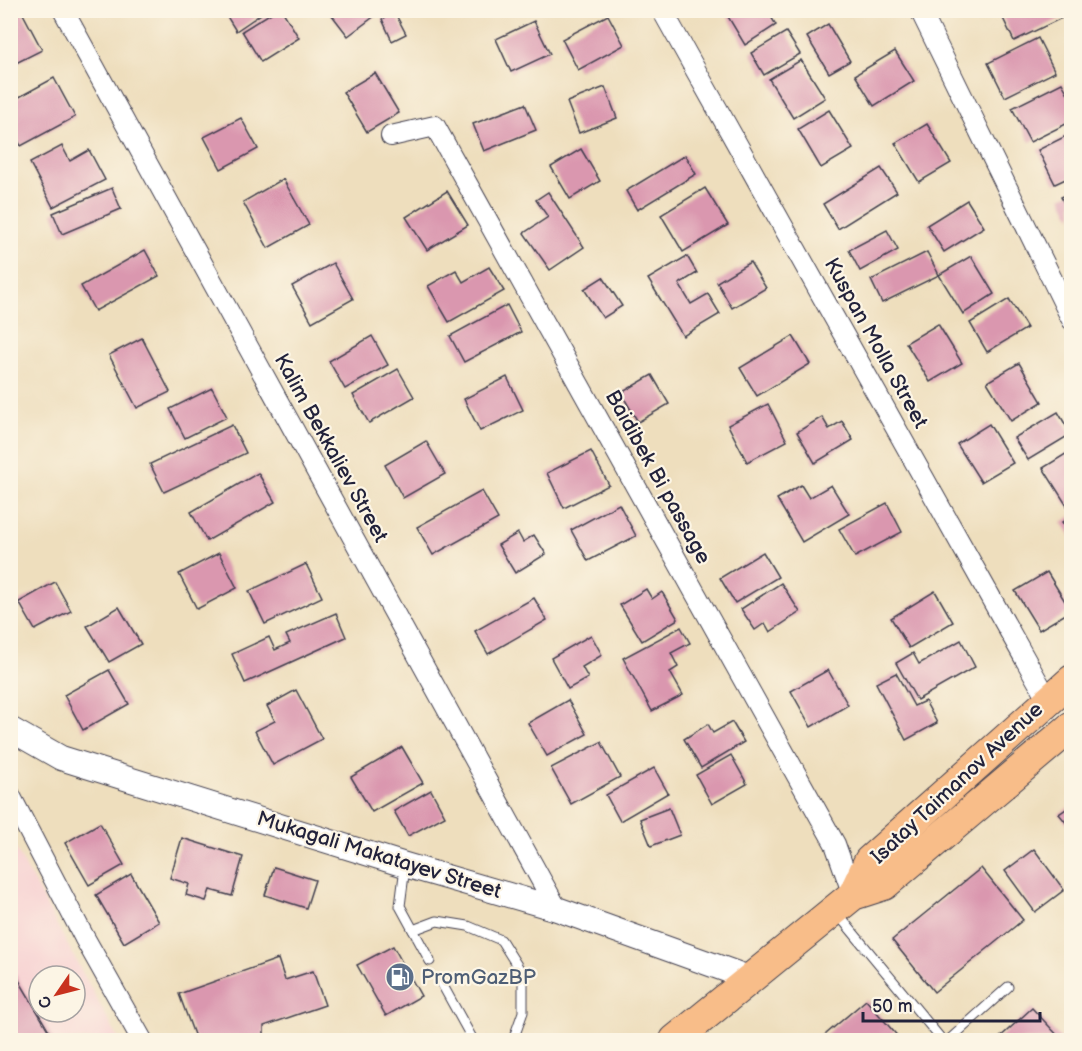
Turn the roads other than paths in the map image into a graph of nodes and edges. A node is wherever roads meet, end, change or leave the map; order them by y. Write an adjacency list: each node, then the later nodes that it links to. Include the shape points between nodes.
1 (63, 10): 13 (street, Kalim Bekkaliev Street)
2 (662, 10): 7 (street, Kuspan Molla Street)
3 (920, 10): 5 (street)
4 (391, 136): 12 (street, Baidibek Bi passage, via 435,126 835,844)
5 (1071, 320)
6 (1071, 680): 7 (main road, Isatay Taimanov Avenue)
7 (1048, 700): 12 (main road, Isatay Taimanov Avenue, via 869,861)
8 (1071, 726): 12 (main road, Isatay Taimanov Avenue, via 884,885)
9 (10, 729): 11 (street, Mukagali Makatayev Street, via 61,758)
10 (10, 795): 19 (street)
11 (405, 865): 13 (street, Mukagali Makatayev Street); 14 (lane, via 400,906)
12 (844, 903): 16 (main road, Isatay Taimanov Avenue); 23 (lane)
13 (557, 909): 16 (street, Mukagali Makatayev Street)
14 (413, 930): 15 (lane); 21 (lane, via 437,921 468,926 501,940 523,975 523,1012)
15 (430, 962)
16 (749, 978): 22 (main road, Isatay Taimanov Avenue)
17 (442, 984): 20 (lane)
18 (1008, 987): 24 (lane)
19 (142, 1041)
20 (473, 1041)
21 (513, 1041)
22 (675, 1041)
23 (942, 1041)
24 (949, 1041)

